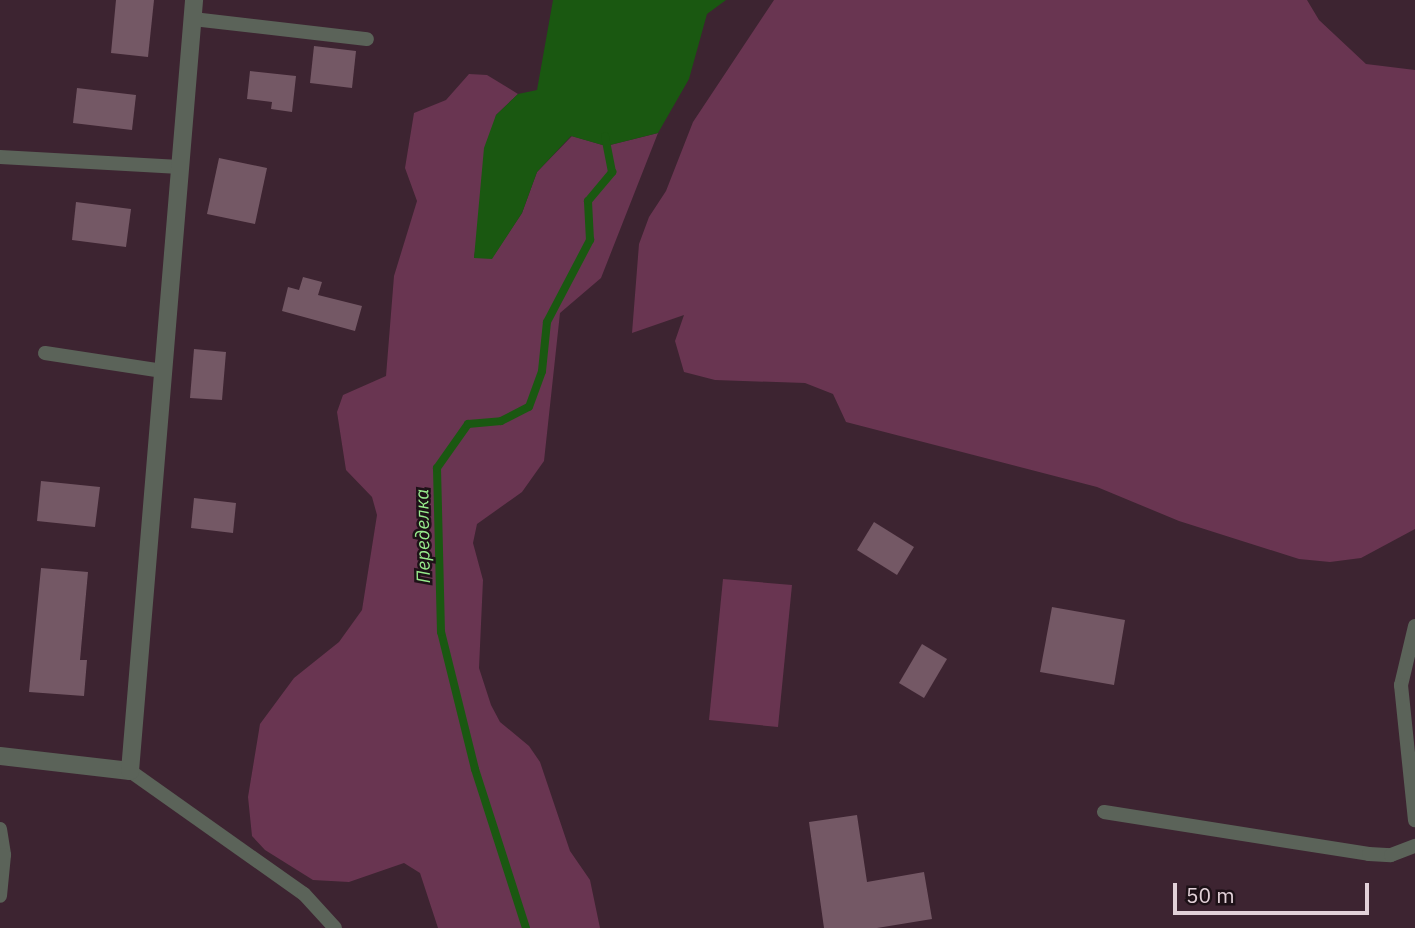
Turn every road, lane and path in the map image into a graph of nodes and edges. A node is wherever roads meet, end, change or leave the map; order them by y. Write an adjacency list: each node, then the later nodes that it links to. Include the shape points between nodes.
1 (194, 0): 2 (street)
2 (193, 19): 3 (lane); 5 (street)
3 (367, 38)
4 (0, 157): 5 (lane)
5 (180, 167): 7 (street)
6 (45, 353): 7 (lane)
7 (163, 371): 10 (street)
8 (1415, 626): 12 (lane, via 1401,685)
9 (0, 755): 10 (street)
10 (130, 771): 16 (lane, via 304,894)
11 (1104, 812): 14 (lane, via 1369,854 1391,855)
12 (1415, 820)
13 (0, 829): 15 (lane, via 4,855)
14 (1415, 846)
15 (0, 896)
16 (335, 928)

